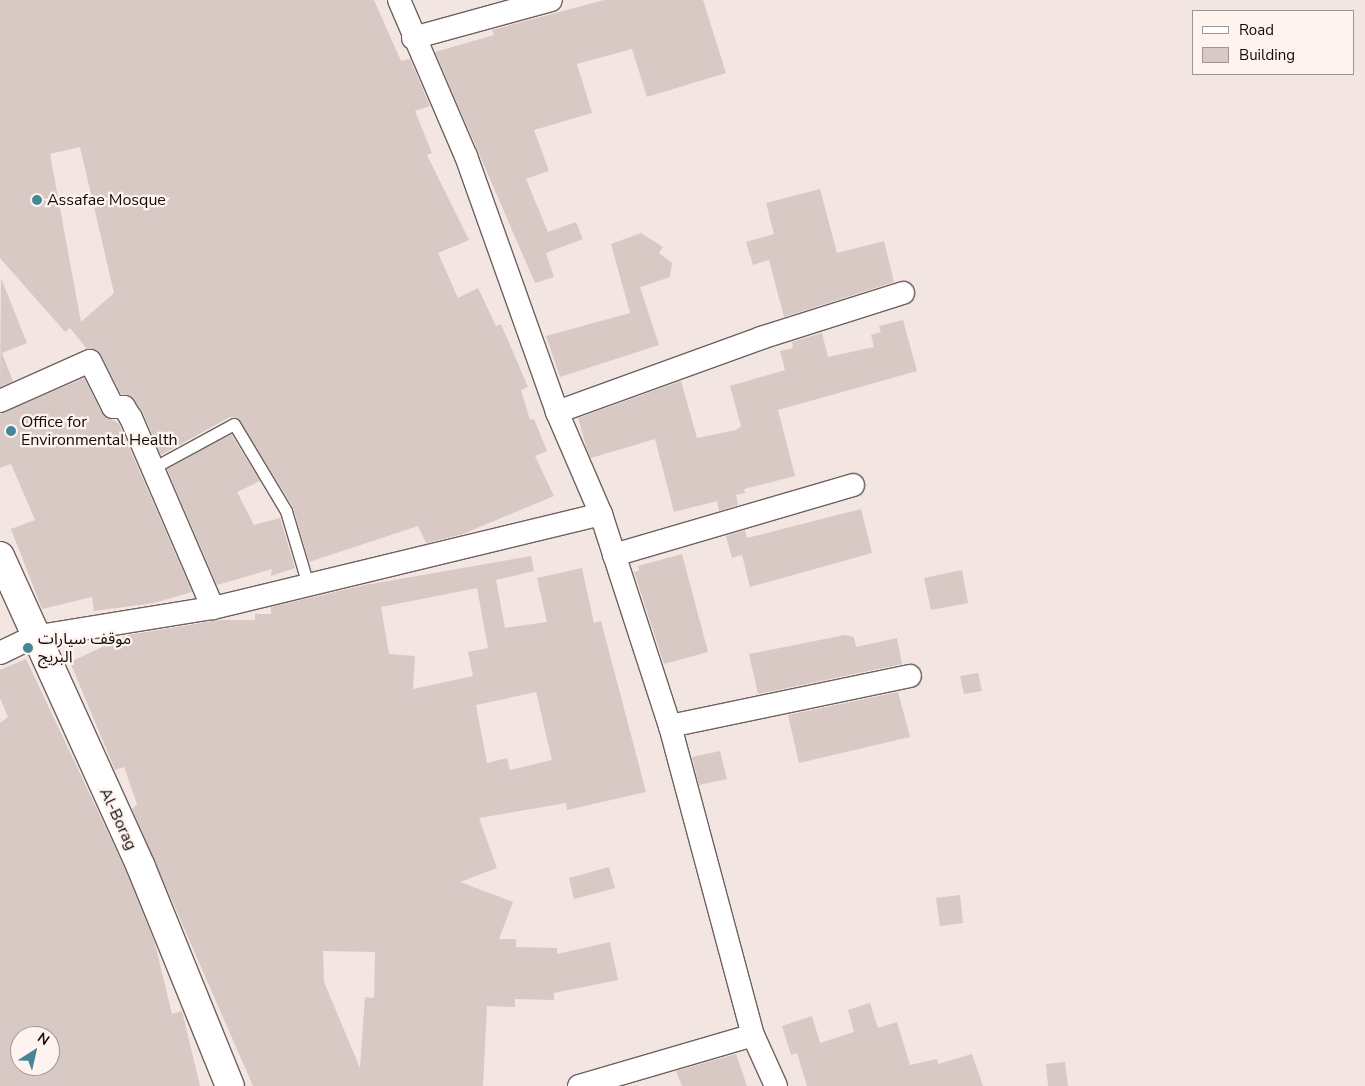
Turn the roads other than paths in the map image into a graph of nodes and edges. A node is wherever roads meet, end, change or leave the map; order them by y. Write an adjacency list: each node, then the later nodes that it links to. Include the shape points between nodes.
1 (399, 0): 3 (street)
2 (551, 0): 3 (street)
3 (413, 38): 6 (street, via 475,178)
4 (903, 293): 6 (street, via 760,338)
5 (0, 401): 7 (street, via 90,361 113,407 124,407 131,418)
6 (557, 412): 9 (street)
7 (151, 470): 12 (lane, via 234,424 286,511); 13 (street)
8 (853, 485): 10 (street)
9 (601, 514): 10 (street); 12 (street)
10 (614, 555): 17 (street)
11 (0, 556): 14 (street, Al-Borag)
12 (308, 585): 13 (street)
13 (213, 608): 14 (street)
14 (34, 637): 15 (street); 19 (street, Al-Borag, via 141,867)
15 (0, 653)
16 (910, 676): 17 (street)
17 (670, 726): 18 (street)
18 (753, 1035): 20 (street); 21 (street)
19 (230, 1086)
20 (579, 1086)
21 (776, 1086)

